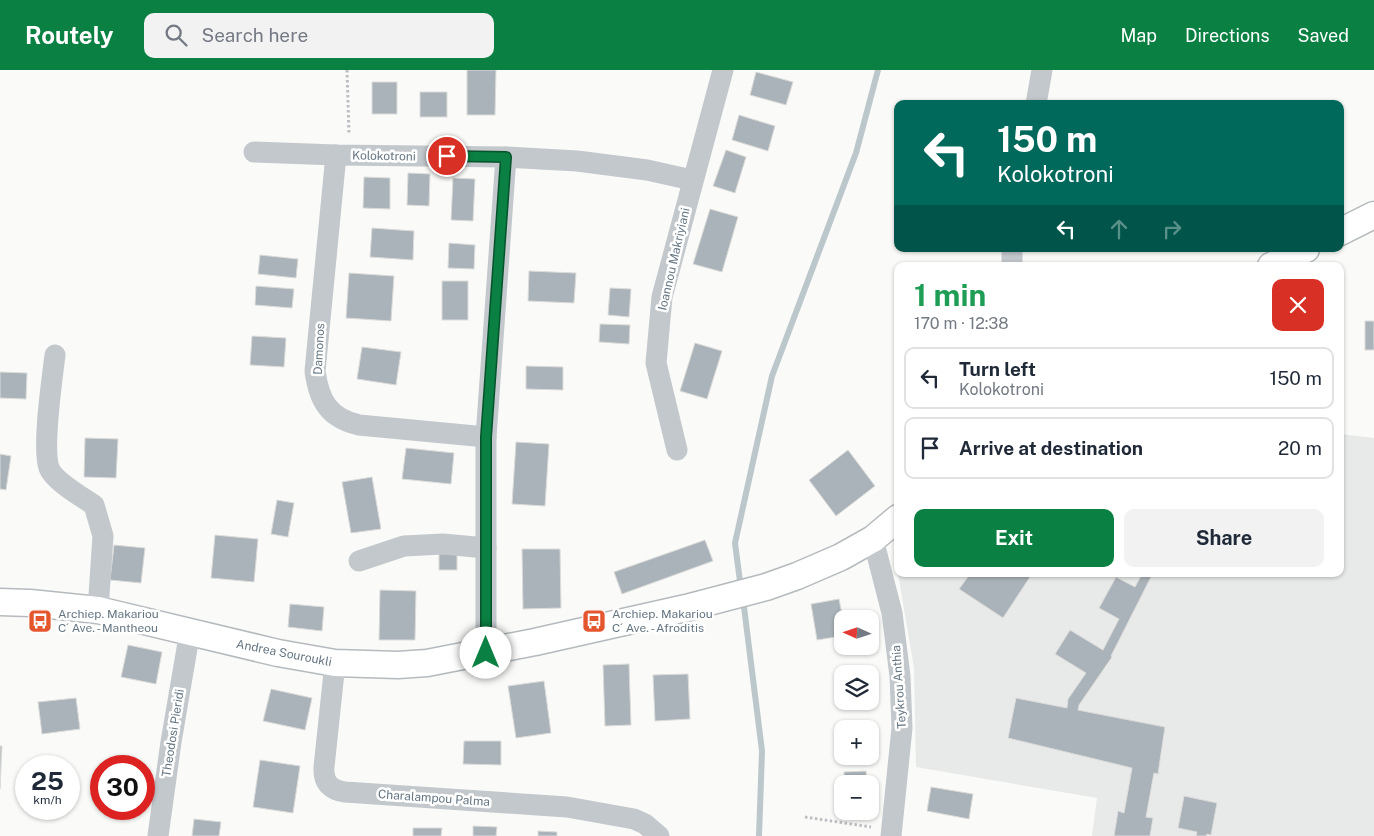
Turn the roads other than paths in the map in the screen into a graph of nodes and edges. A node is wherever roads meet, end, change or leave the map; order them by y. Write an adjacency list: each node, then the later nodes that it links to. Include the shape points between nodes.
1 (723, 70): 7 (street, Ioannou Makriyiani)
2 (1042, 70): 3 (street)
3 (1037, 100)
4 (254, 152): 5 (street, Kolokotroni)
5 (343, 155): 6 (street, Kolokotroni); 13 (street, Damonos, via 315,371 322,398 337,417 348,423)
6 (506, 157): 7 (street, Kolokotroni, via 615,165); 13 (street)
7 (692, 180): 14 (street, Ioannou Makriyiani, via 662,297 656,363)
8 (1374, 215): 9 (main road)
9 (1344, 230)
10 (1300, 252): 11 (main road)
11 (1278, 262)
12 (55, 355): 20 (street, via 47,444 49,469 66,487 94,505 103,536)
13 (486, 437): 17 (street)
14 (677, 450)
15 (894, 521): 16 (main road, Andrea Souroukli)
16 (873, 539): 22 (main road, Andrea Souroukli, via 797,576 742,593); 24 (street, Teykrou Anthia, via 892,613 900,686 902,728)
17 (486, 548): 18 (street, via 443,544 404,546); 22 (street)
18 (359, 561)
19 (0, 602): 20 (main road, Andrea Souroukli)
20 (98, 610): 21 (main road, Andrea Souroukli)
21 (190, 631): 23 (main road, Andrea Souroukli, via 278,653); 25 (street, Theodosi Pieridi)
22 (486, 653): 23 (main road, Andrea Souroukli, via 418,664)
23 (335, 663): 26 (street, Charalampou Palma, via 324,767 327,784 332,788 345,792 567,807 634,819 646,824)
24 (891, 833)
25 (158, 836)
26 (659, 836)

